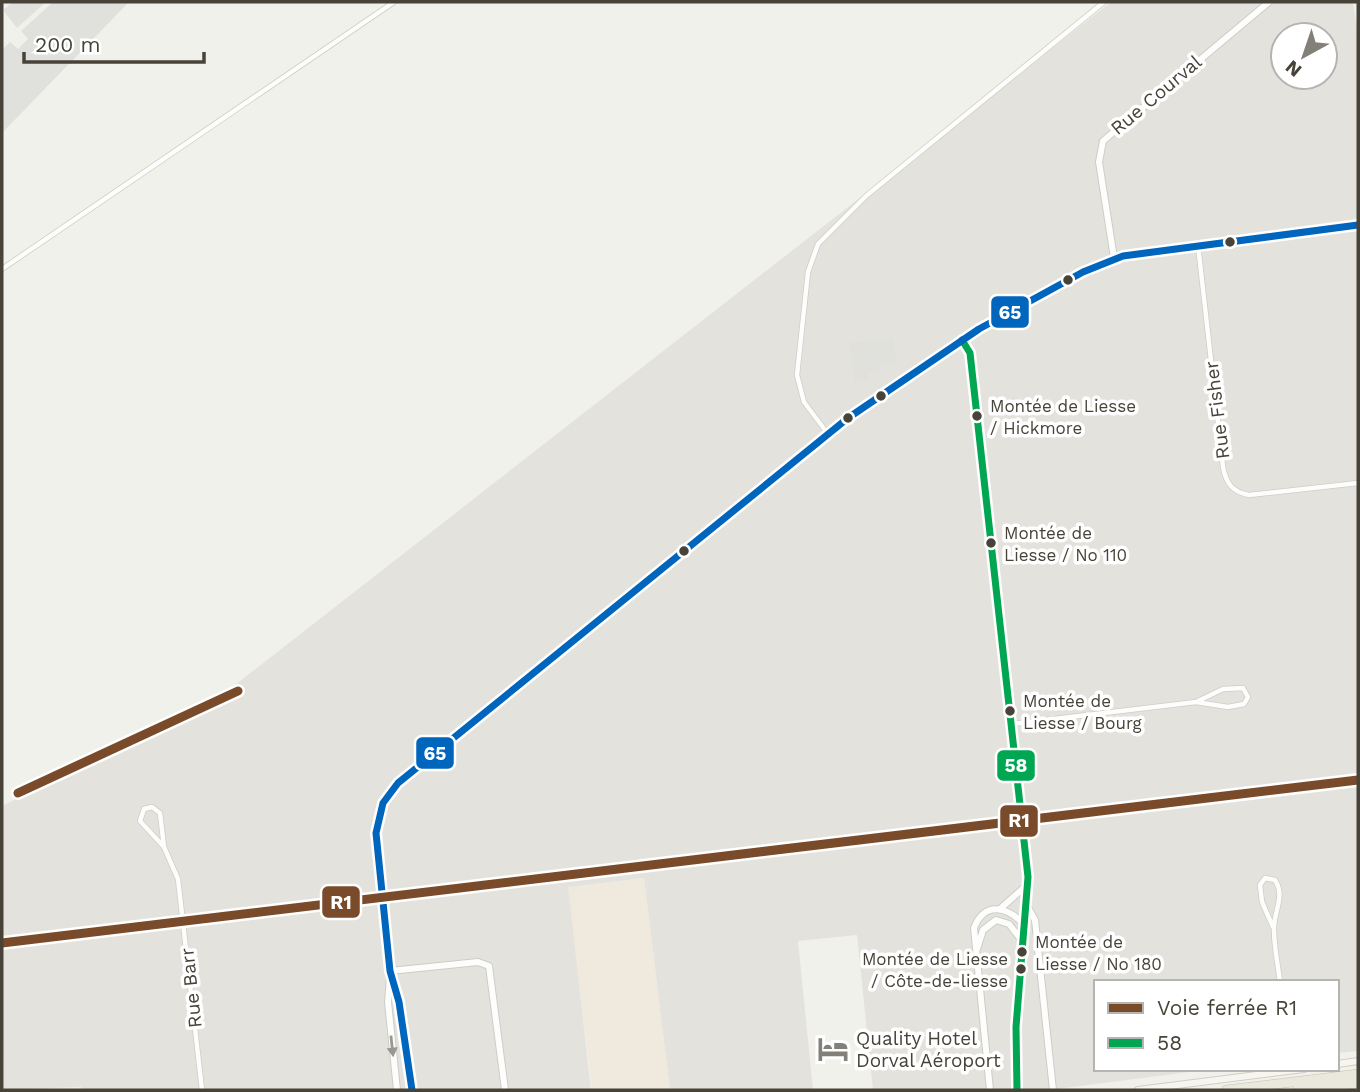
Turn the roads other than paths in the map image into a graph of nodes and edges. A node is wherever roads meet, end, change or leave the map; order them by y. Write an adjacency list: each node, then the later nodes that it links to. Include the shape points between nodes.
1 (394, 2): 7 (street)
2 (1104, 2): 9 (street, via 866,196 821,239 808,272 797,375 802,396)
3 (1269, 2): 6 (street, Rue Courval, via 1103,141 1100,168)
4 (1358, 225): 5 (street)
5 (1198, 244): 6 (street); 10 (street, Rue Fisher, via 1227,482 1237,492 1249,495)
6 (1114, 258): 8 (street)
7 (2, 269)
8 (962, 340): 9 (street); 12 (street, via 970,354)
9 (828, 434): 21 (street, via 391,791 378,816 376,833)
10 (1358, 483)
11 (1196, 702): 11 (street, via 1233,707 1244,704 1248,696 1243,688 1233,687); 12 (street)
12 (1011, 724): 14 (street)
13 (164, 847): 13 (street, Rue Barr, via 160,814 152,807 144,809 140,821); 28 (street, Rue Barr, via 179,884)
14 (1028, 884): 15 (street); 16 (street)
15 (1026, 904): 17 (street); 34 (street, via 1035,918)
16 (1001, 908): 17 (street); 20 (street, via 988,911 976,922)
17 (1025, 926): 19 (street)
18 (1273, 927): 18 (street, via 1279,892 1276,881 1268,878 1261,881 1260,891); 22 (street)
19 (1023, 942): 20 (street, via 1007,923 996,920 983,930); 33 (street, via 1016,1027)
20 (977, 951): 32 (street)
21 (390, 971): 29 (street, one-way to 29, via 388,1002); 30 (street); 31 (street, via 478,962 489,966)
22 (1280, 980)
23 (1358, 1060): 24 (main road)
24 (1339, 1064)
25 (1282, 1071): 35 (main road)
26 (1358, 1072): 36 (highway)
27 (1358, 1083): 37 (highway)
28 (202, 1090)
29 (397, 1090)
30 (412, 1090)
31 (505, 1090)
32 (990, 1090)
33 (1017, 1090)
34 (1053, 1090)
35 (1138, 1090)
36 (1226, 1090)
37 (1298, 1090)

